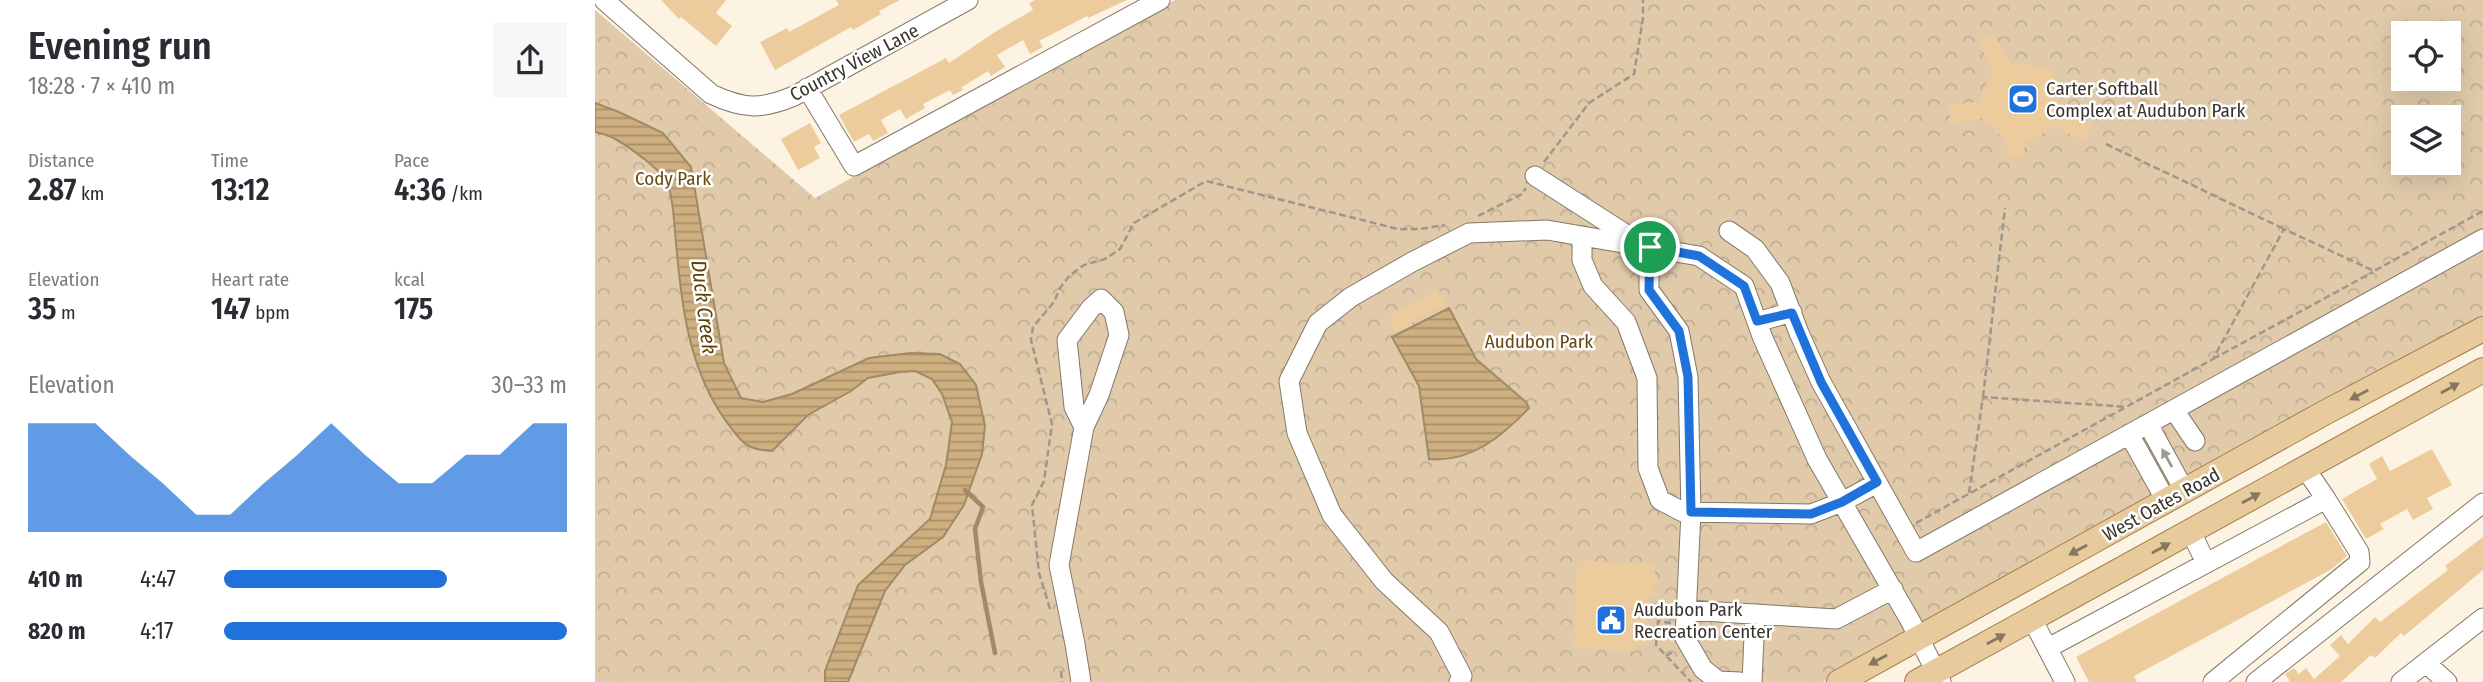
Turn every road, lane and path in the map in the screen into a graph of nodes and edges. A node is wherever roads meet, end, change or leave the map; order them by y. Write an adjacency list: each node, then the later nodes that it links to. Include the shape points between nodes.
1 (604, 0): 5 (street, Country View Lane, via 711,94 730,103 756,107)
2 (968, 0): 5 (street, Country View Lane)
3 (1160, 0): 5 (street, via 854,166)
4 (1643, 0): 7 (path, via 1635,74 1589,103)
5 (807, 88)
6 (2106, 144): 12 (path)
7 (1535, 176): 10 (path, via 1521,194); 16 (street)
8 (2005, 208): 23 (path)
9 (2483, 211): 17 (path)
10 (1475, 218)
11 (1451, 224): 47 (path, via 1398,229 1206,181 1134,223 1120,249 1070,275 1033,327 1031,340 1052,424 1044,481 1032,505 1039,573)
12 (2284, 229): 17 (path); 21 (path)
13 (1729, 231): 18 (street, via 1755,249 1771,268)
14 (1582, 236): 16 (street); 39 (street, via 1582,260 1593,286 1626,322 1647,378 1648,468 1660,500); 57 (street, via 1547,230 1469,233 1351,297 1318,323 1289,381 1297,433 1332,515 1384,581 1439,632 1462,676)
15 (2483, 239): 25 (street)
16 (1647, 247): 19 (street, via 1699,256 1744,286); 39 (street, via 1649,290 1679,331 1688,377)
17 (2374, 271): 21 (path)
18 (1792, 313): 19 (street); 33 (street, via 1821,382)
19 (1757, 321): 37 (street, via 1817,459)
20 (2483, 328): 26 (main road, West Oates Road, one-way to 26)
21 (2213, 359): 24 (path)
22 (2483, 370): 31 (main road, West Oates Road, one-way to 22)
23 (1983, 397): 24 (path); 34 (path)
24 (2127, 407): 34 (path)
25 (2174, 410): 27 (street); 30 (street)
26 (2326, 412): 31 (main road); 35 (main road, West Oates Road)
27 (2148, 424): 29 (street); 35 (street, one-way to 27, via 2182,486)
28 (1084, 427): 28 (street, via 1074,407 1067,340 1101,299 1114,312 1119,335); 56 (street, via 1059,565)
29 (2129, 434): 33 (street, via 1916,552); 35 (street, via 2164,497)
30 (2195, 441)
31 (2346, 446): 32 (main road, West Oates Road)
32 (2305, 468): 36 (street); 41 (main road, West Oates Road, one-way to 32)
33 (1877, 482): 37 (street)
34 (1969, 493): 40 (path)
35 (2181, 494): 41 (main road); 49 (main road, West Oates Road, one-way to 49)
36 (2326, 499): 42 (street); 63 (street, via 2359,552 2360,562)
37 (1842, 502): 39 (street, via 1811,514); 43 (street)
38 (2483, 503): 64 (street)
39 (1691, 512): 44 (street)
40 (1913, 525)
41 (2191, 532): 42 (street); 48 (main road, West Oates Road, one-way to 41)
42 (2206, 564): 50 (street)
43 (1893, 589): 45 (street, via 1836,619); 49 (street)
44 (1686, 610): 45 (street); 59 (street, via 1685,638 1703,668 1718,681)
45 (1755, 614): 60 (street)
46 (2483, 618): 52 (street)
47 (1053, 619)
48 (2032, 619): 50 (street); 54 (main road, West Oates Road, one-way to 48)
49 (1917, 638): 54 (street); 61 (main road, West Oates Road, one-way to 61)
50 (2047, 648): 62 (street)
51 (1667, 656): 58 (path)
52 (2427, 664): 65 (street); 66 (street)
53 (1061, 669): 55 (path)
54 (1931, 679)
55 (1062, 682)
56 (1081, 682)
57 (1459, 682)
58 (1691, 682)
59 (1740, 682)
60 (1752, 682)
61 (1839, 682)
62 (2065, 682)
63 (2213, 682)
64 (2256, 682)
65 (2402, 682)
66 (2447, 682)

